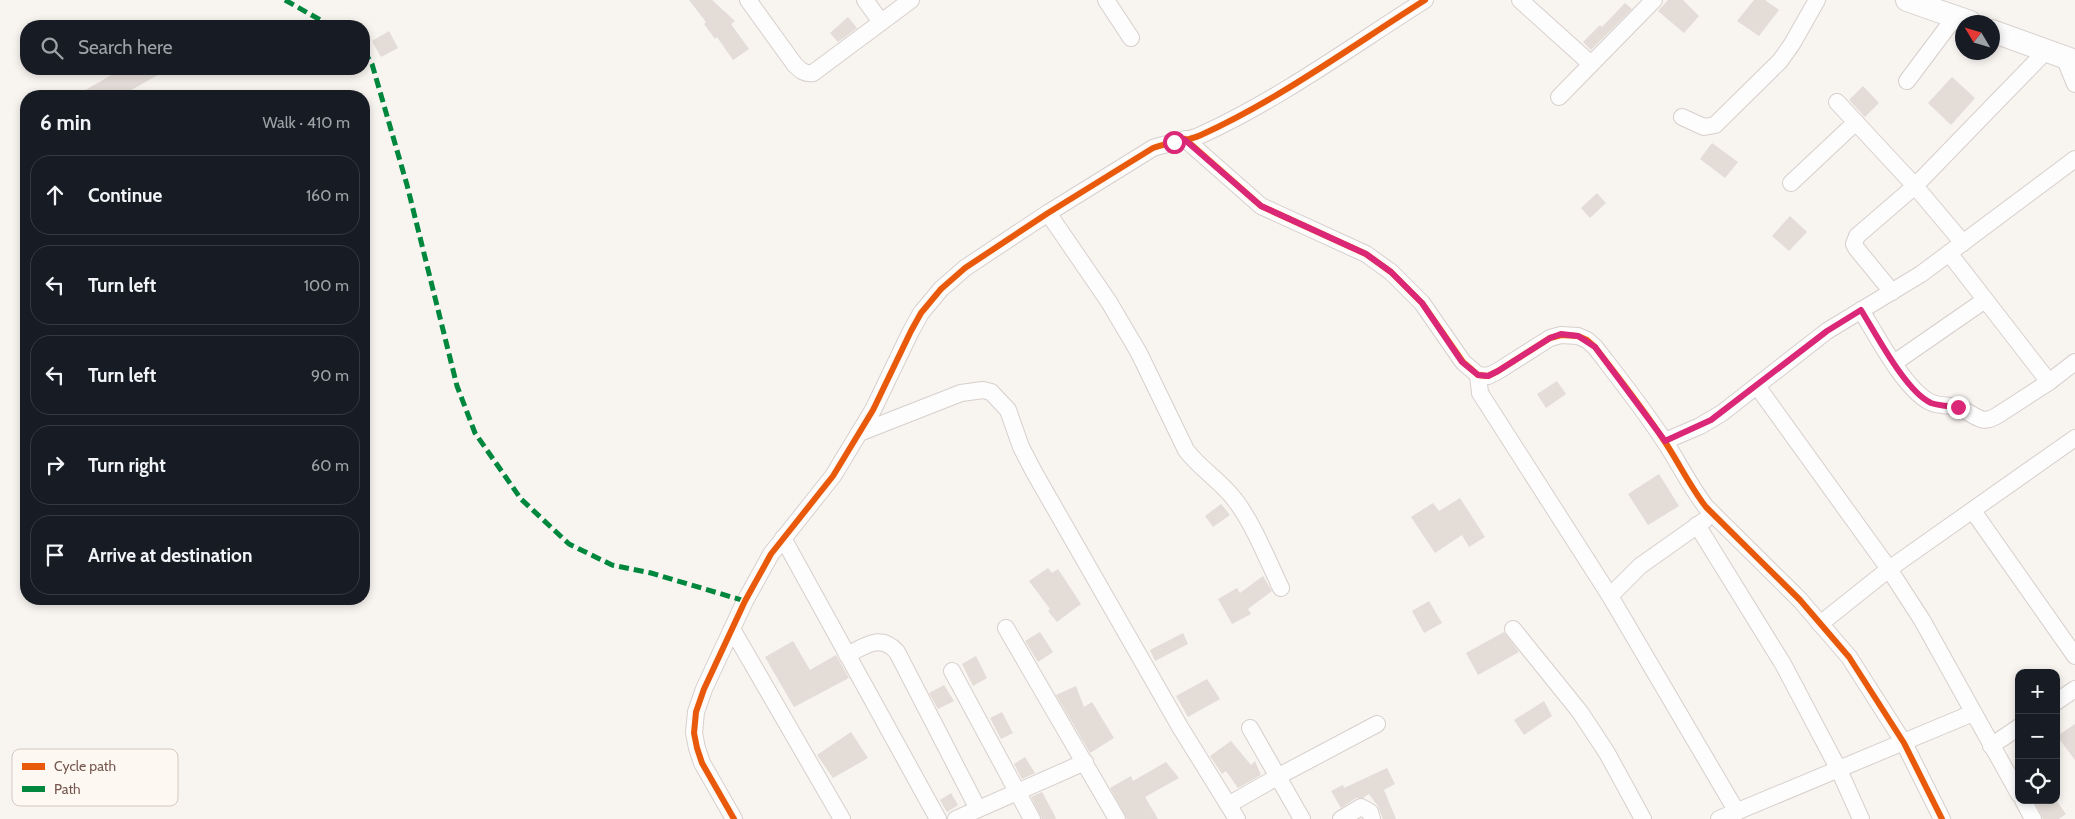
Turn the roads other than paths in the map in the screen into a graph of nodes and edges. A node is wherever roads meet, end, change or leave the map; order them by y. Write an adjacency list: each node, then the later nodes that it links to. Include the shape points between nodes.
1 (748, 0): 11 (street, via 795,65 808,74)
2 (866, 0): 11 (street)
3 (911, 0): 11 (street)
4 (1106, 0): 14 (street)
5 (1425, 0): 23 (street, via 1281,92 1199,136)
6 (1654, 0): 16 (street)
7 (1818, 0): 21 (street, via 1780,61 1715,125 1704,127)
8 (1907, 0): 10 (main road)
9 (1523, 1): 16 (street)
10 (1955, 17)
11 (881, 22)
12 (1955, 29): 17 (street)
13 (2000, 34): 15 (main road)
14 (1131, 38)
15 (2062, 56): 18 (street); 26 (street)
16 (1592, 64): 19 (street)
17 (1907, 81)
18 (2075, 84)
19 (1559, 97)
20 (1836, 102): 22 (street)
21 (1682, 117)
22 (1856, 122): 25 (street); 26 (street)
23 (1185, 140): 27 (street, via 1154,148); 35 (street, via 1261,206 1366,254 1391,272 1422,303 1462,362)
24 (2075, 158): 28 (street)
25 (1791, 184)
26 (1915, 186): 28 (street); 30 (street, via 1854,240 1856,248)
27 (1048, 213): 38 (street, via 965,268 941,288 921,313); 46 (street, via 1109,302 1139,353 1186,450 1241,509)
28 (1963, 242): 29 (street)
29 (1949, 253): 30 (street); 31 (street)
30 (1892, 292): 32 (street)
31 (1985, 300): 34 (street); 36 (street)
32 (1861, 310): 34 (street); 37 (street, via 1827,331)
33 (2075, 362): 36 (street)
34 (1894, 363): 36 (street, via 1912,388 1931,403 1958,407 1985,420 1990,420)
35 (1478, 375): 40 (street, via 1488,376 1498,371 1550,338 1569,334 1578,336 1595,347); 47 (street, via 1480,393)
36 (2049, 382)
37 (1757, 386): 40 (street, via 1711,420); 45 (street)
38 (859, 433): 44 (street, via 833,476); 69 (street, via 961,393 983,390 998,398 1008,410 1034,472)
39 (2075, 438): 41 (street)
40 (1665, 441): 42 (street, via 1693,490)
41 (1973, 511): 45 (street); 53 (street)
42 (1712, 515): 43 (street); 48 (street, via 1800,600)
43 (1697, 525): 47 (street, via 1640,566); 64 (street, via 1783,664)
44 (783, 538): 50 (street, via 771,554); 52 (street)
45 (1890, 569): 48 (street); 57 (street)
46 (1282, 588)
47 (1610, 596): 71 (street)
48 (1820, 624): 61 (street, via 1860,671)
49 (1006, 628): 63 (street)
50 (732, 629): 72 (street, via 696,712 694,733 702,763); 73 (street)
51 (1513, 629): 82 (street, via 1607,752)
52 (847, 655): 70 (street, via 872,643 891,645); 74 (street)
53 (2075, 656)
54 (952, 671): 67 (street)
55 (2075, 689): 56 (street)
56 (2060, 699)
57 (1973, 714): 61 (street); 62 (street)
58 (1377, 724): 65 (street)
59 (1250, 728): 65 (street)
60 (2015, 730): 62 (street)
61 (1904, 743): 64 (street); 85 (street)
62 (1991, 746): 66 (street)
63 (1085, 762): 67 (street); 77 (street)
64 (1839, 770): 71 (street); 84 (street)
65 (1278, 776): 69 (street); 79 (street)
66 (2015, 787)
67 (1017, 792): 70 (street); 76 (street)
68 (2024, 804): 86 (street)
69 (1228, 805): 78 (street)
70 (978, 809): 75 (street)
71 (1747, 812): 83 (street)
72 (734, 819)
73 (842, 819)
74 (938, 819)
75 (956, 819)
76 (1032, 819)
77 (1117, 819)
78 (1237, 819)
79 (1302, 819)
80 (1340, 819): 81 (street, via 1361,807 1370,812)
81 (1372, 819)
82 (1643, 819)
83 (1719, 819)
84 (1861, 819)
85 (1942, 819)
86 (2033, 819)

